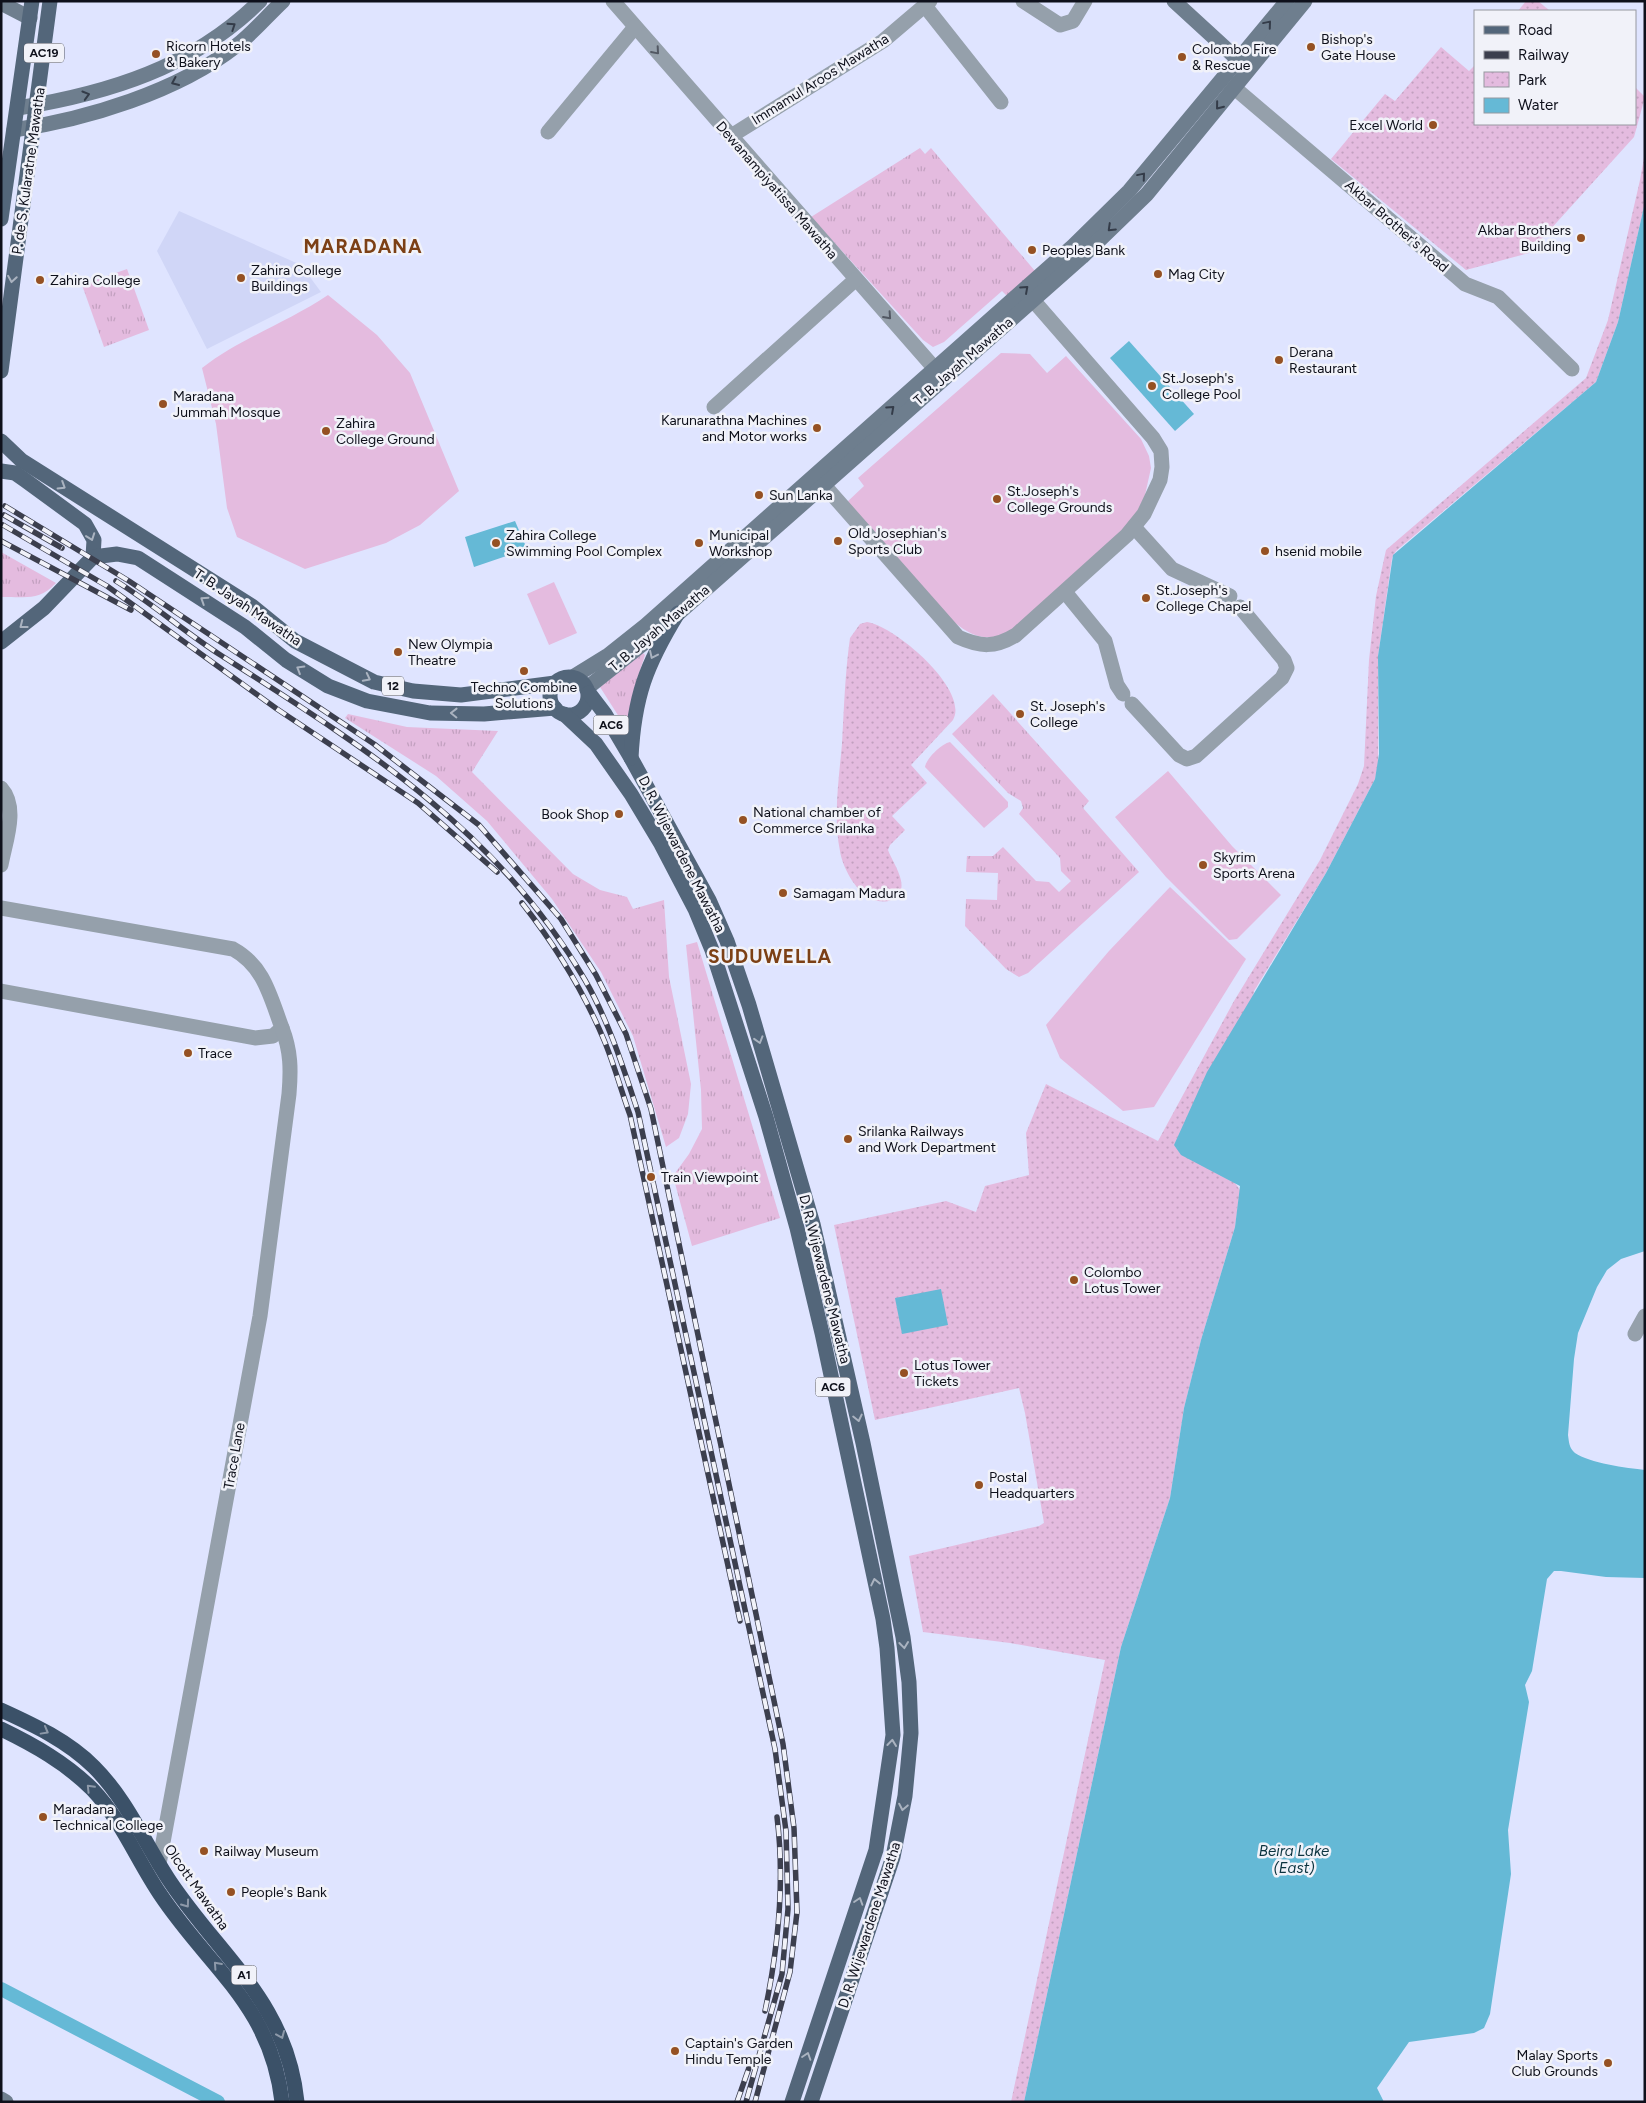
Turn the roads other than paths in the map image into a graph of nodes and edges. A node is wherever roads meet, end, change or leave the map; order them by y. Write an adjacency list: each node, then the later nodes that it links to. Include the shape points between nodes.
1 (32, 1): 13 (main road, P. de S. Kularatne Mawatha / AC19)
2 (50, 1): 18 (main road, P. de S. Kularatne Mawatha / AC19)
3 (260, 1): 18 (main road, one-way to 3, via 81,97 140,79 183,59 241,19)
4 (283, 1): 20 (main road, one-way to 20, via 236,46 186,77 136,100)
5 (613, 1): 14 (street, Dewanampiyatissa Mawatha)
6 (1023, 1): 7 (street, via 1060,24 1073,21)
7 (1085, 1)
8 (1174, 1): 15 (main road)
9 (1287, 1): 15 (main road, T. B. Jayah Mawatha, one-way to 9)
10 (1305, 1): 15 (main road, T. B. Jayah Mawatha)
11 (1, 3): 13 (main road)
12 (928, 4): 17 (street); 23 (street, Immamul Aroos Mawatha, via 883,41)
13 (30, 18): 19 (main road, P. de S. Kularatne Mawatha / AC19)
14 (635, 27): 22 (street); 23 (street, Dewanampiyatissa Mawatha, one-way to 23)
15 (1244, 65): 16 (main road, T. B. Jayah Mawatha)
16 (1228, 83): 26 (main road, T. B. Jayah Mawatha, one-way to 26, via 1147,194); 27 (street, Akbar Brother's Road, via 1457,277 1498,297); 29 (main road, T. B. Jayah Mawatha, one-way to 16, via 1129,191)
17 (1001, 102)
18 (38, 104): 19 (main road); 20 (main road, P. de S. Kularatne Mawatha / AC19)
19 (18, 108): 21 (main road, P. de S. Kularatne Mawatha / AC19)
20 (35, 127): 21 (main road); 28 (main road, P. de S. Kularatne Mawatha / AC19, one-way to 28)
21 (14, 130): 24 (main road, P. de S. Kularatne Mawatha / AC19)
22 (548, 132)
23 (731, 136): 25 (street, Dewanampiyatissa Mawatha)
24 (1, 219)
25 (855, 280): 29 (street, Dewanampiyatissa Mawatha, one-way to 29); 30 (street)
26 (1032, 300): 29 (main road, T. B. Jayah Mawatha); 34 (street, via 1161,451 1160,480)
27 (1572, 369)
28 (1, 371)
29 (939, 373): 33 (main road, T. B. Jayah Mawatha); 40 (main road, T. B. Jayah Mawatha, one-way to 29, via 607,656 646,625)
30 (714, 408)
31 (1, 441): 32 (main road)
32 (12, 468): 35 (main road, one-way to 35, via 85,524 94,540); 39 (main road, T. B. Jayah Mawatha / 12, one-way to 39, via 252,606 295,640)
33 (823, 484): 36 (street, via 958,637 974,645 1005,642); 37 (main road, T. B. Jayah Mawatha)
34 (1134, 527): 36 (street); 36 (street, via 1172,569 1235,602 1284,660 1287,668 1282,678 1196,756 1187,759 1179,755 1117,685 1105,641)
35 (93, 557): 38 (main road, one-way to 38, via 44,608); 42 (main road, T. B. Jayah Mawatha, one-way to 35, via 286,660 245,627 138,558 117,554)
36 (1065, 592)
37 (678, 613): 43 (main road, T. B. Jayah Mawatha); 45 (main road, one-way to 45, via 644,676 635,712)
38 (1, 642)
39 (339, 664): 41 (main road, T. B. Jayah Mawatha / 12, one-way to 41, via 374,682 413,691 461,695); 42 (main road)
40 (573, 677): 41 (main road, via 563,677); 43 (main road, via 581,681)
41 (555, 682): 44 (main road, via 550,695)
42 (328, 686): 44 (main road, T. B. Jayah Mawatha, one-way to 42, via 430,713 367,701)
43 (588, 691): 44 (main road, via 584,708 579,713); 45 (main road, D. R. Wijewardene Mawatha / AC6)
44 (560, 711): 51 (main road, D. R. Wijewardene Mawatha / AC6, via 596,744 661,844 709,942)
45 (631, 758): 50 (main road, D. R. Wijewardene Mawatha / AC6, via 708,900 727,941)
46 (1, 788): 47 (street, via 11,808)
47 (1, 865)
48 (1, 908): 52 (street, Trace Lane, via 233,949 248,957 258,970)
49 (1, 991): 52 (street, via 256,1038 273,1036)
50 (749, 1005): 51 (main road); 53 (main road, D. R. Wijewardene Mawatha / AC6, one-way to 53)
51 (733, 1010): 54 (main road, D. R. Wijewardene Mawatha / AC6)
52 (282, 1028): 59 (street, Trace Lane, via 289,1046 289,1094 260,1316)
53 (813, 1224): 54 (main road); 65 (main road, D. R. Wijewardene Mawatha / AC6, one-way to 65, via 903,1637 912,1733 905,1796 893,1857)
54 (797, 1228): 64 (main road, D. R. Wijewardene Mawatha / AC6, one-way to 54, via 876,1850 893,1735 883,1619)
55 (1645, 1316): 56 (street)
56 (1634, 1334)
57 (1, 1710): 59 (highway, Olcott Mawatha / A1, one-way to 59, via 54,1736 94,1766 123,1800)
58 (1, 1729): 59 (highway, Olcott Mawatha / A1, one-way to 58, via 94,1790 55,1758)
59 (152, 1868): 62 (highway, Olcott Mawatha / A1, one-way to 59, via 274,2061 249,2007 179,1920); 63 (highway, Olcott Mawatha / A1, one-way to 63, via 194,1914 265,2004 290,2062)
60 (1, 2099): 61 (main road)
61 (6, 2102)
62 (282, 2102)
63 (297, 2102)
64 (792, 2102)
65 (811, 2102)

